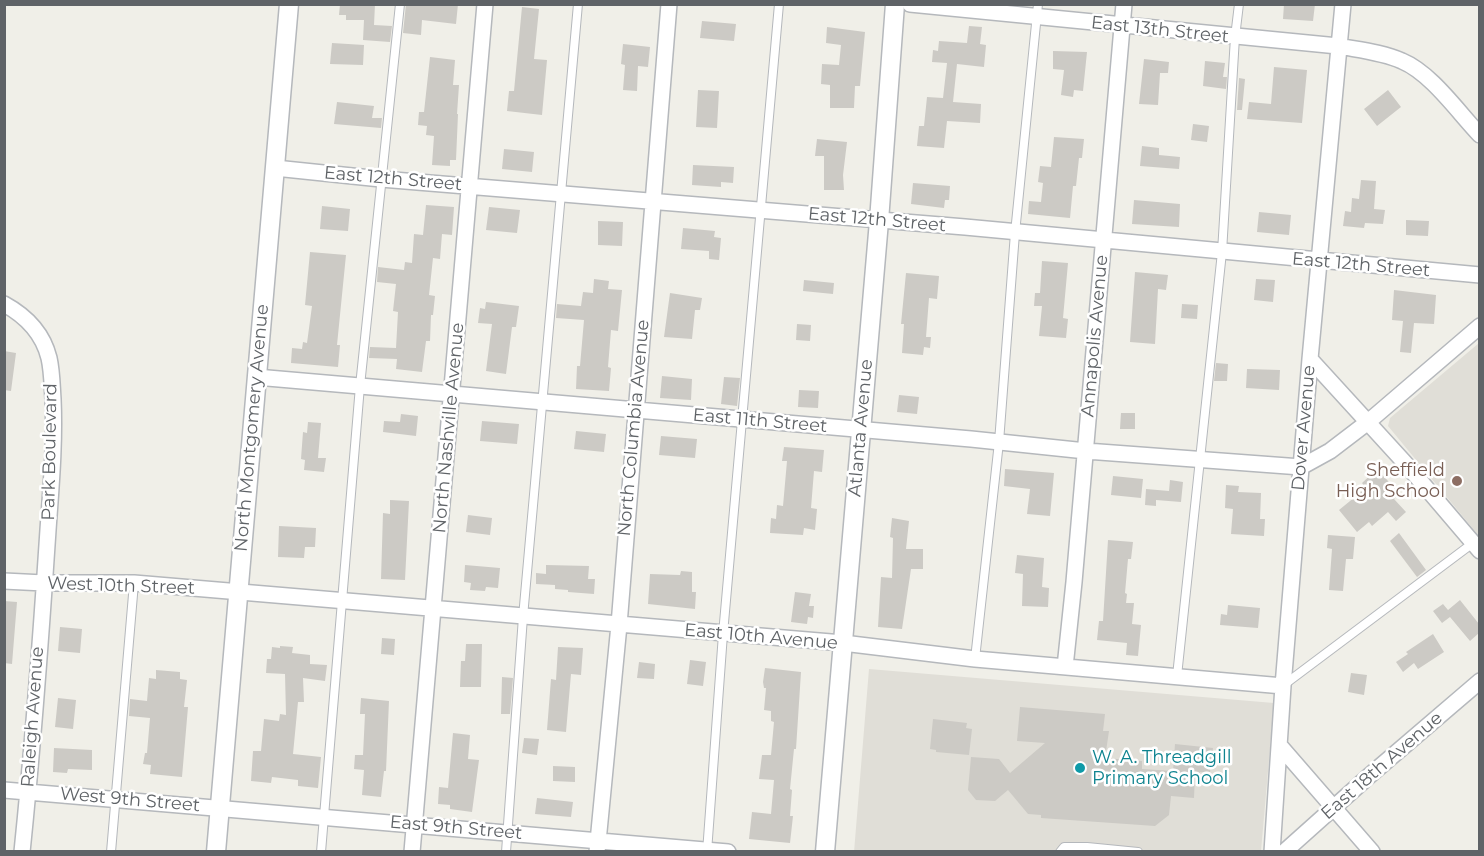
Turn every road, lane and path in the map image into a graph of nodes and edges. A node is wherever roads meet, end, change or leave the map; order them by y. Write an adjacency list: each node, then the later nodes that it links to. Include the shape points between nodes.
1 (289, 4): 17 (street, North Montgomery Avenue)
2 (400, 4): 18 (lane)
3 (485, 4): 19 (street, North Nashville Avenue)
4 (578, 4): 20 (lane)
5 (669, 4): 21 (street, North Columbia Avenue)
6 (779, 4): 22 (lane)
7 (895, 4): 23 (street, Atlanta Avenue)
8 (910, 4): 12 (street, East 13th Street)
9 (1124, 4): 13 (street, Annapolis Avenue)
10 (1239, 4): 14 (lane)
11 (1343, 4): 15 (street, Dover Avenue)
12 (1037, 11): 13 (street, East 13th Street); 24 (lane)
13 (1122, 24): 14 (street, East 13th Street); 25 (street, Annapolis Avenue)
14 (1235, 37): 15 (street, East 13th Street); 26 (lane)
15 (1338, 46): 16 (street, East 13th Street, via 1377,53 1416,69); 27 (street, Dover Avenue)
16 (1479, 135)
17 (275, 168): 18 (street, East 12th Street); 32 (street, North Montgomery Avenue)
18 (381, 179): 19 (street, East 12th Street); 33 (lane)
19 (471, 186): 20 (street, East 12th Street); 34 (street, North Nashville Avenue)
20 (560, 193): 21 (street, East 12th Street); 35 (lane)
21 (653, 201): 22 (street, East 12th Street); 36 (street, North Columbia Avenue)
22 (762, 211): 23 (street, East 12th Street); 37 (lane)
23 (879, 221): 24 (street, East 12th Street); 39 (street, Atlanta Avenue)
24 (1015, 232): 25 (street, East 12th Street); 40 (lane)
25 (1103, 240): 26 (street, East 12th Street); 41 (street, Annapolis Avenue)
26 (1222, 252): 27 (street, East 12th Street); 42 (lane)
27 (1319, 261): 28 (street, East 12th Street); 31 (street, Dover Avenue)
28 (1479, 275)
29 (4, 304): 46 (street, Park Boulevard, via 37,330 49,359 53,439)
30 (1479, 326): 38 (street)
31 (1310, 359): 38 (street); 43 (street, Dover Avenue)
32 (256, 377): 33 (street, East 11th Street); 48 (street, North Montgomery Avenue)
33 (360, 386): 34 (street, East 11th Street); 49 (lane)
34 (452, 394): 35 (street, East 11th Street); 50 (street, North Nashville Avenue)
35 (542, 403): 36 (street, East 11th Street); 51 (lane)
36 (636, 410): 37 (street, East 11th Street); 52 (street, North Columbia Avenue)
37 (742, 420): 39 (street, East 11th Street); 53 (lane)
38 (1368, 422): 43 (street); 44 (street)
39 (861, 430): 40 (street, East 11th Street); 54 (street, Atlanta Avenue)
40 (999, 442): 41 (street, East 11th Street); 55 (lane)
41 (1086, 451): 42 (street, East 11th Street); 56 (street, Annapolis Avenue)
42 (1201, 460): 43 (street, East 11th Street); 57 (lane)
43 (1301, 467): 59 (street, Dover Avenue)
44 (1476, 547): 59 (lane)
45 (4, 581): 46 (street, West 10th Street)
46 (44, 583): 47 (street, West 10th Street); 62 (street, Raleigh Avenue)
47 (134, 583): 48 (street, West 10th Street); 63 (lane)
48 (237, 593): 49 (street, East 10th Avenue); 64 (street, North Montgomery Avenue)
49 (342, 602): 50 (street, East 10th Avenue); 66 (lane)
50 (434, 609): 51 (street, East 10th Avenue); 67 (street, North Nashville Avenue)
51 (523, 617): 52 (street, East 10th Avenue); 68 (lane)
52 (619, 625): 53 (street, East 10th Avenue); 69 (street, North Columbia Avenue)
53 (723, 634): 54 (street, East 10th Avenue); 70 (lane)
54 (843, 643): 55 (street, East 10th Avenue); 78 (street, Atlanta Avenue)
55 (975, 659): 56 (street, East 10th Avenue)
56 (1065, 667): 57 (street, East 10th Avenue)
57 (1177, 676): 59 (street, East 10th Avenue)
58 (1479, 681): 65 (street, East 18th Avenue)
59 (1283, 686): 60 (street, Dover Avenue)
60 (1280, 746): 65 (street); 81 (street, Dover Avenue)
61 (4, 790): 62 (street, West 9th Street)
62 (28, 792): 63 (street, West 9th Street); 71 (street, Raleigh Avenue)
63 (115, 799): 64 (street, West 9th Street); 72 (lane)
64 (220, 807): 66 (street, East 9th Street); 73 (street, North Montgomery Avenue)
65 (1334, 808): 82 (street, East 18th Avenue); 83 (street)
66 (323, 817): 67 (street, East 9th Street); 74 (lane)
67 (414, 824): 68 (street, East 9th Street); 75 (street, North Nashville Avenue)
68 (508, 833): 69 (street, East 9th Street); 76 (lane)
69 (597, 846): 70 (street, East 9th Street)
70 (707, 851): 77 (street, East 9th Street)
71 (22, 852)
72 (111, 852)
73 (216, 852)
74 (321, 852)
75 (412, 852)
76 (506, 852)
77 (728, 852)
78 (825, 852)
79 (1060, 852): 80 (lane, via 1064,847)
80 (1138, 852)
81 (1272, 852)
82 (1284, 852)
83 (1372, 852)

